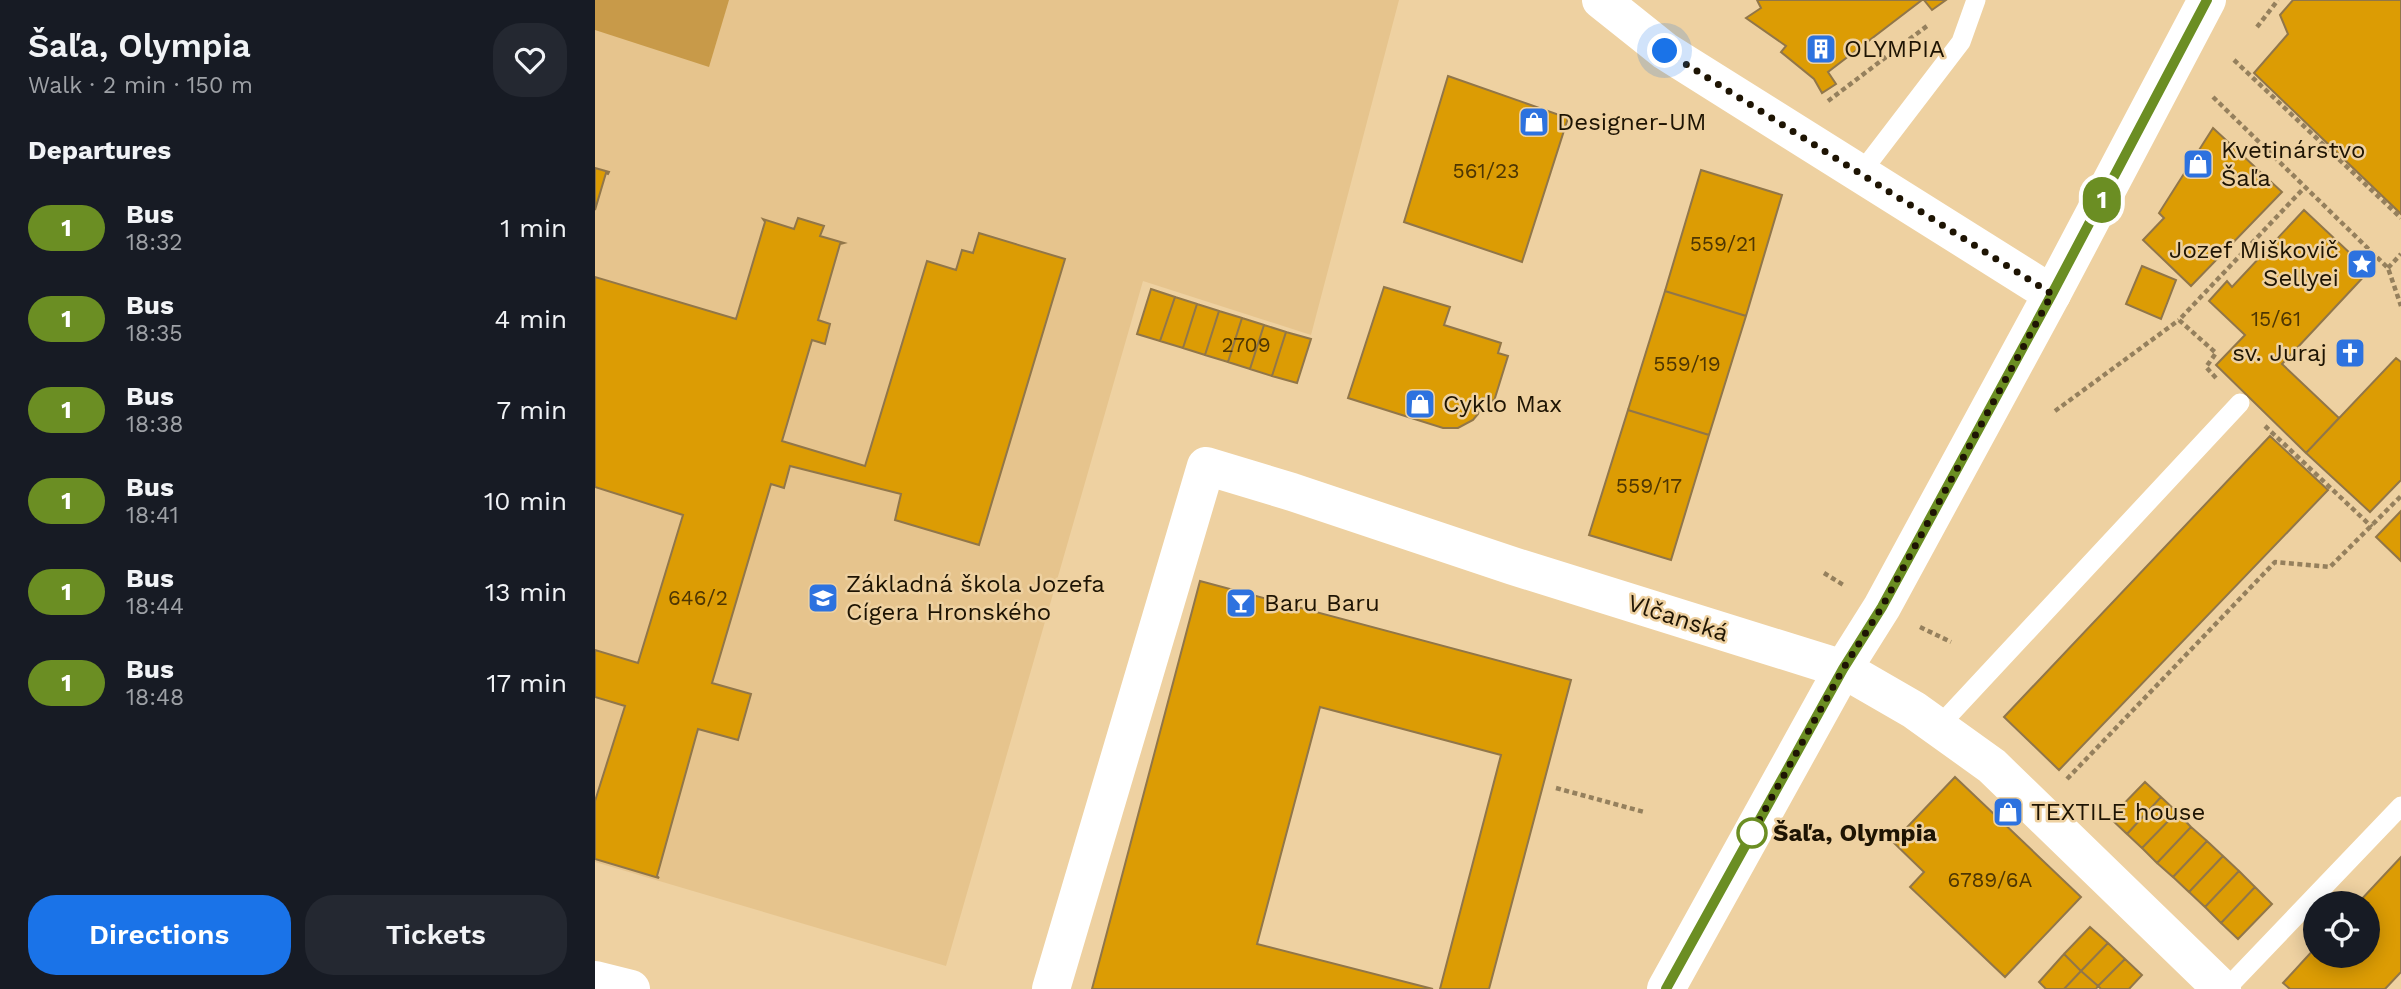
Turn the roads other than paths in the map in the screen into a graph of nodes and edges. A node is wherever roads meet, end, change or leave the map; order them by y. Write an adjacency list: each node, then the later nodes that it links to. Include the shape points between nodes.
1 (1601, 0): 4 (street, via 1665,51)
2 (1976, 0): 4 (lane, via 1961,42)
3 (2207, 0): 5 (street)
4 (1860, 174): 5 (street)
5 (2052, 294): 7 (street, via 1882,607)
6 (2240, 403): 8 (lane)
7 (1843, 669): 8 (street, Vlčanská); 12 (street, Vlčanská, via 1206,466); 13 (street)
8 (1939, 726): 14 (street, Vlčanská, via 1992,766)
9 (2401, 806): 14 (lane)
10 (595, 980): 11 (street)
11 (631, 989)
12 (1051, 989)
13 (1666, 989)
14 (2224, 989)

